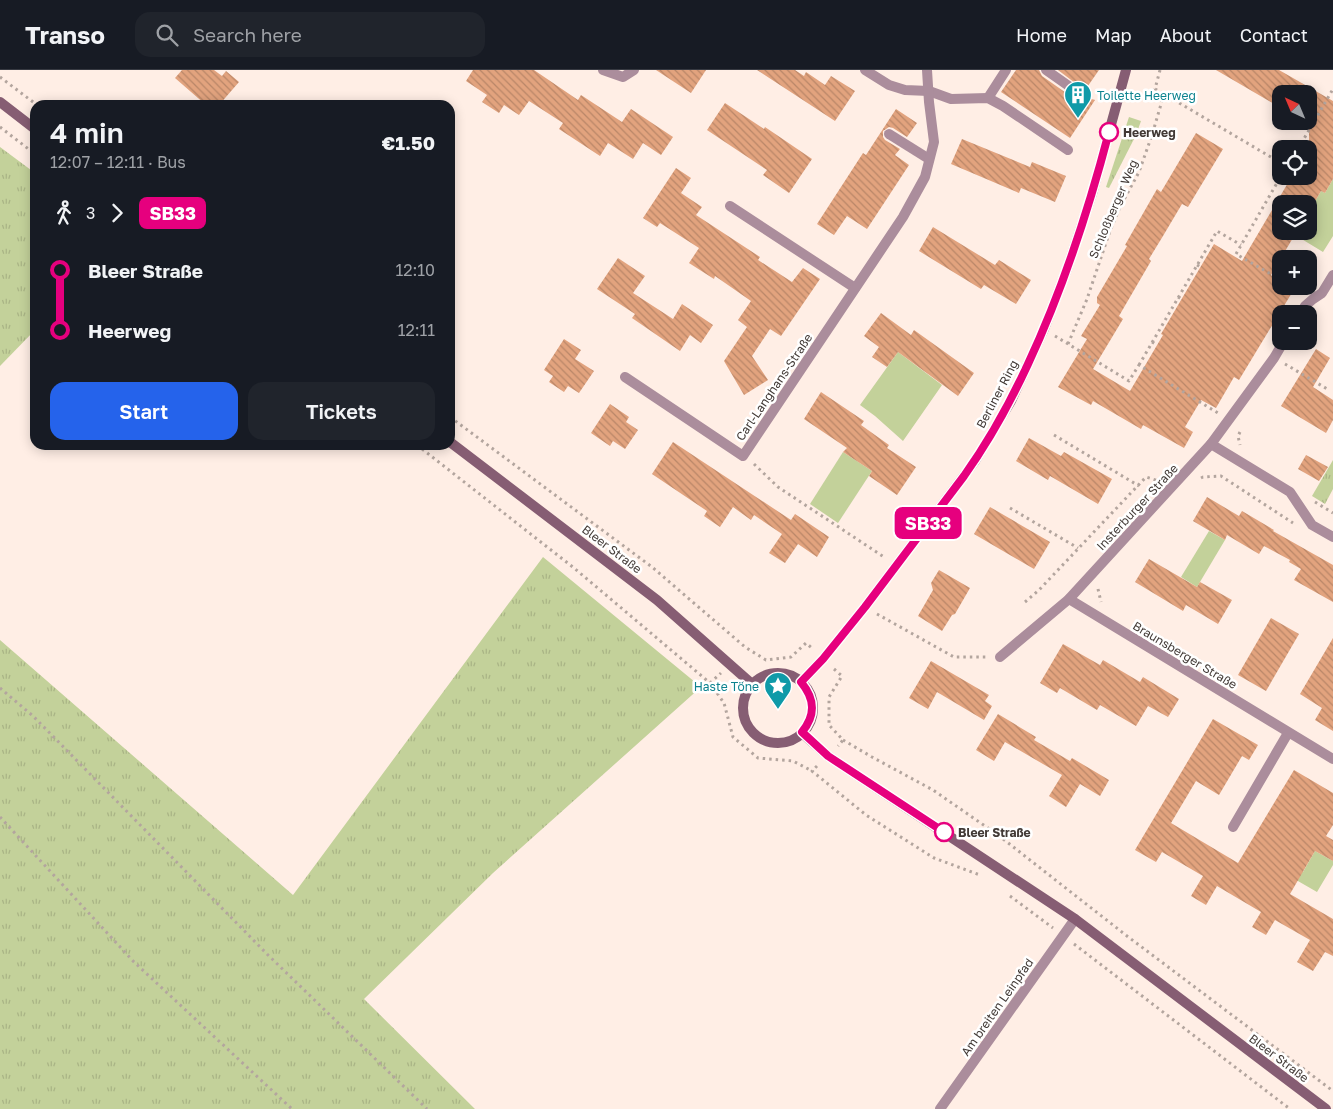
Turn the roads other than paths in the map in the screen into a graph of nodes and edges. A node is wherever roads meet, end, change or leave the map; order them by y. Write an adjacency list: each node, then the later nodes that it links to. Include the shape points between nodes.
1 (603, 70): 2 (street, via 623,77)
2 (634, 70)
3 (865, 70): 9 (street, via 888,85)
4 (927, 70): 9 (street, Carl-Langhans-Straße)
5 (1006, 70): 10 (street)
6 (1046, 70): 8 (street)
7 (1126, 70): 27 (street, Berliner Ring, via 1092,194 1067,269 1044,329 1010,401 975,460 865,607)
8 (1073, 89)
9 (929, 91): 10 (street, via 951,99); 15 (street, Carl-Langhans-Straße, via 934,142)
10 (988, 98): 14 (street)
11 (0, 102): 12 (street)
12 (30, 125)
13 (889, 134): 15 (street)
14 (1068, 150)
15 (929, 159): 18 (street, Carl-Langhans-Straße, via 925,177 903,217)
16 (730, 206): 18 (street)
17 (1333, 275): 19 (street, via 1322,293)
18 (855, 288): 21 (street, Carl-Langhans-Straße, via 743,456)
19 (1308, 305)
20 (1279, 350): 22 (street, Insterburger Straße)
21 (625, 377)
22 (1211, 444): 24 (street, via 1290,492 1312,526); 25 (street, Insterburger Straße)
23 (455, 446): 28 (street, Bleer Straße, via 657,600)
24 (1333, 537)
25 (1069, 599): 26 (street, Insterburger Straße); 30 (street, Braunsberger Straße)
26 (1000, 657)
27 (801, 682): 28 (street, via 776,673 759,678); 29 (street, via 810,695 812,711 811,719)
28 (752, 684): 29 (street, via 743,701 743,711 753,733 775,743 785,742)
29 (802, 732): 33 (street, Bleer Straße, via 828,756)
30 (1288, 733): 31 (street, Braunsberger Straße); 32 (street)
31 (1333, 759)
32 (1233, 827)
33 (1075, 919): 34 (street, Am breiten Leinpfad); 35 (street, Bleer Straße)
34 (940, 1109)
35 (1326, 1109)

